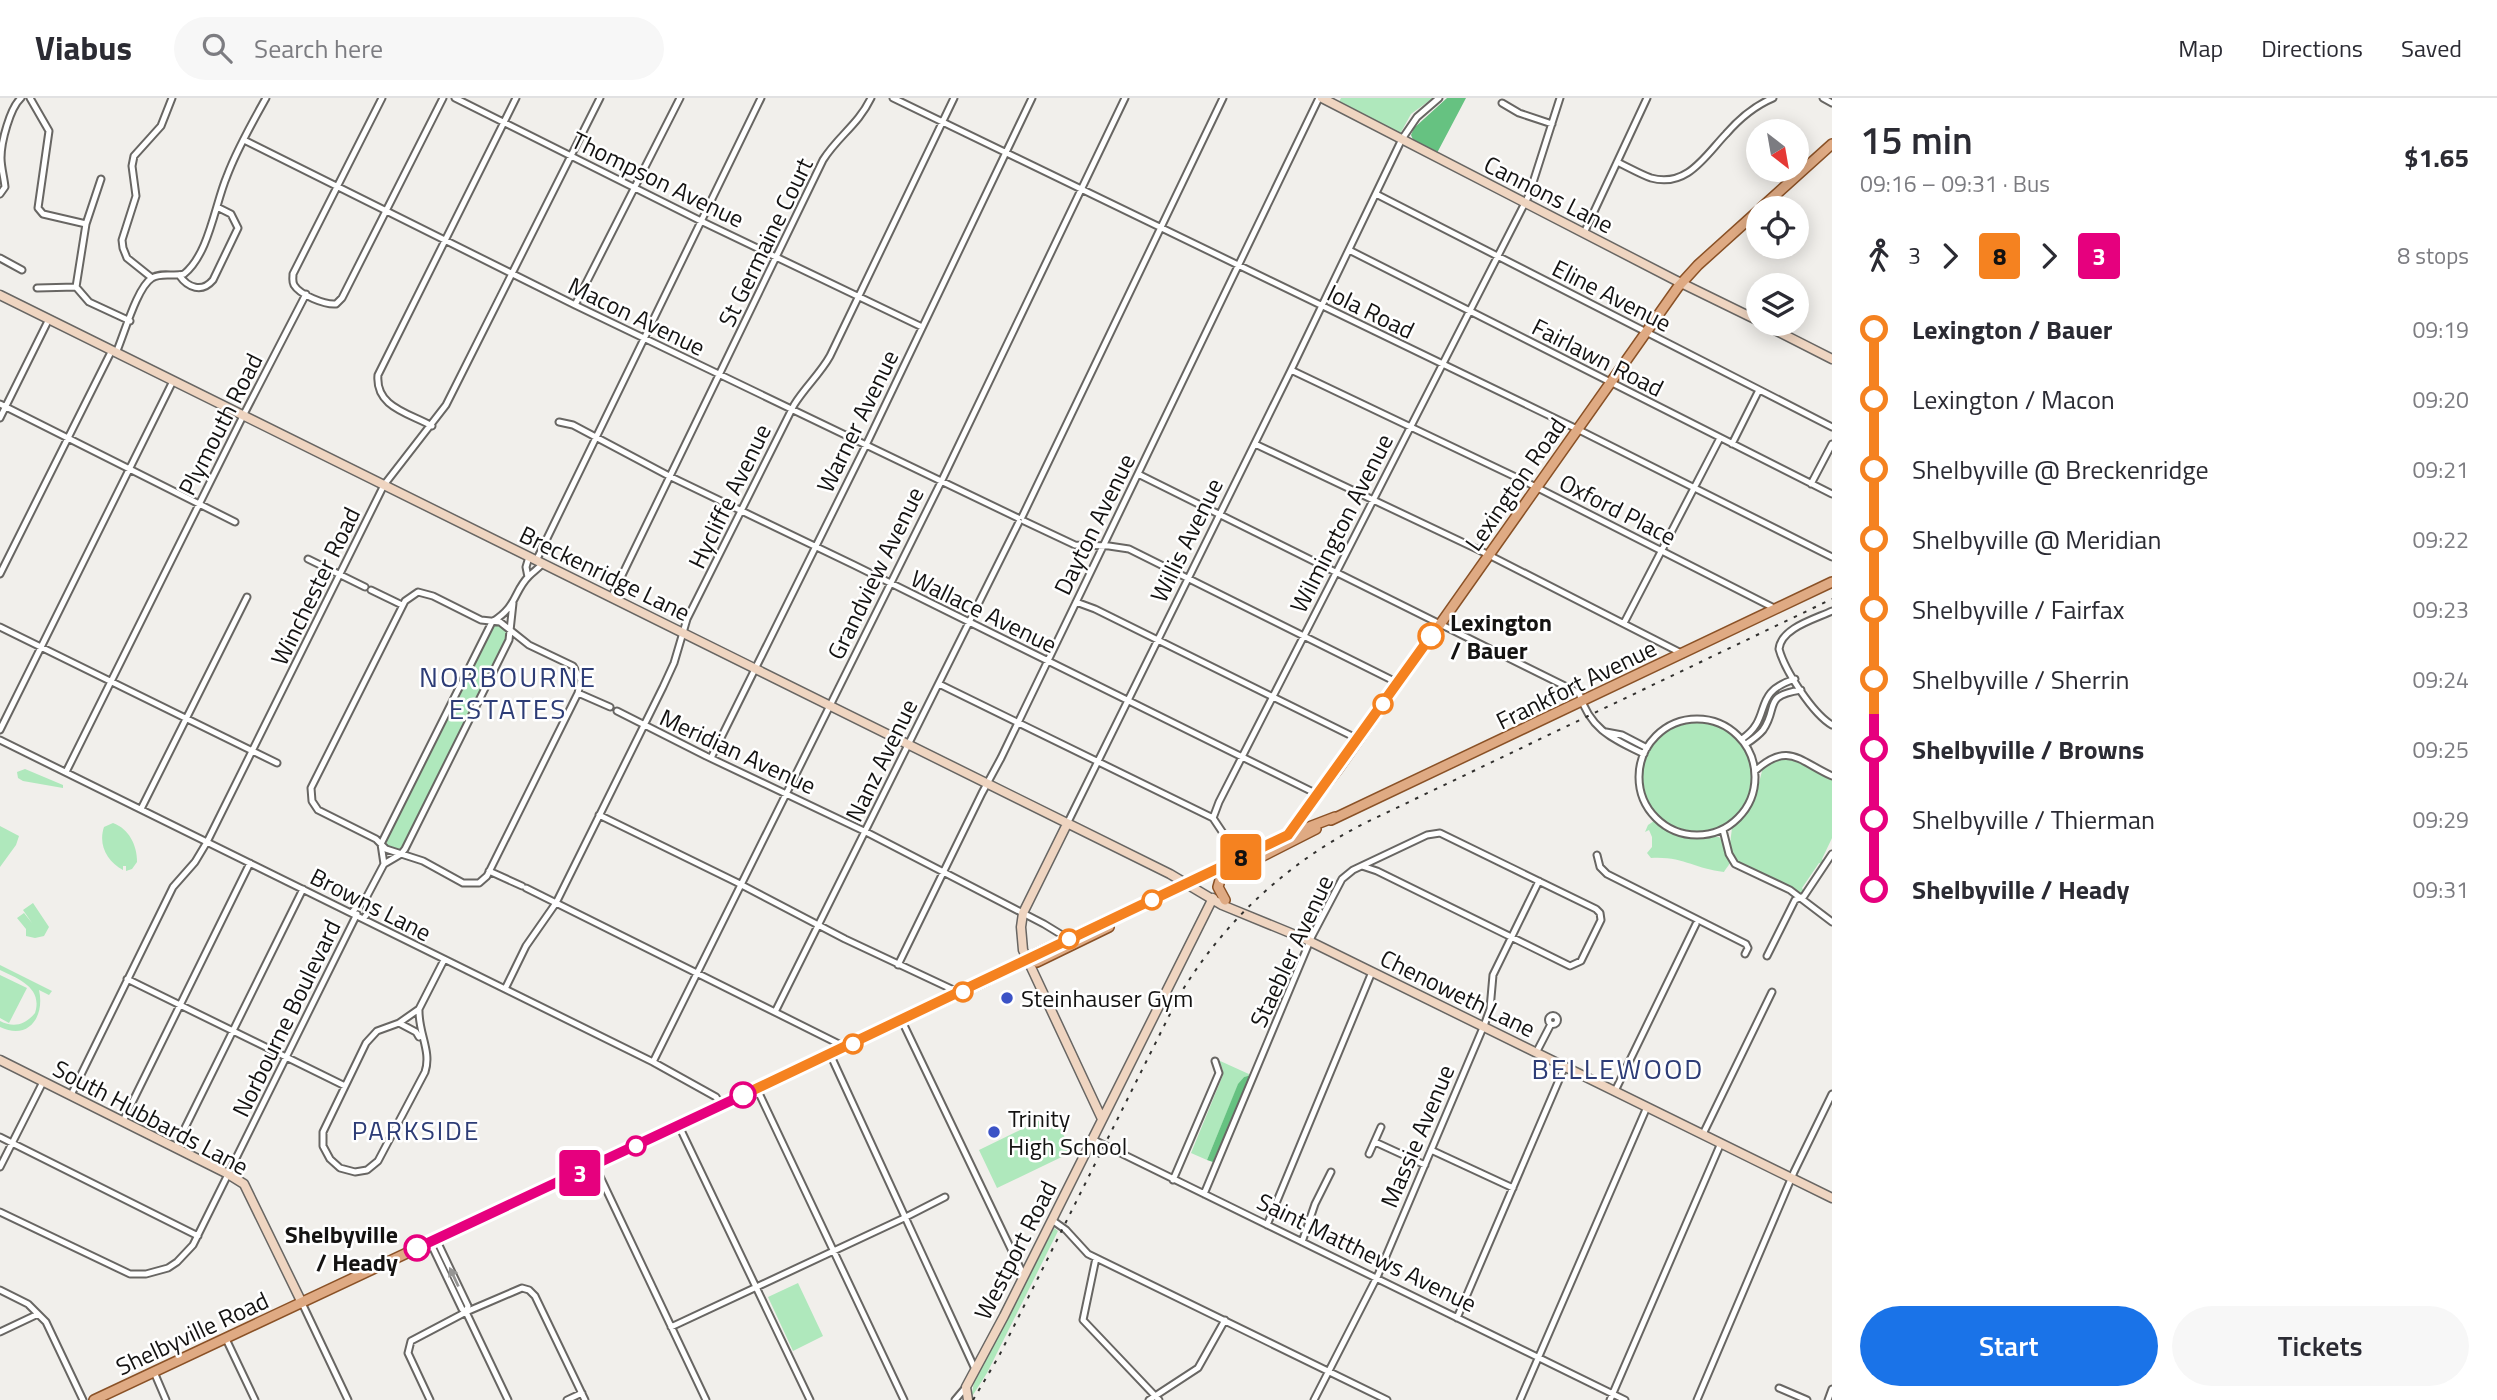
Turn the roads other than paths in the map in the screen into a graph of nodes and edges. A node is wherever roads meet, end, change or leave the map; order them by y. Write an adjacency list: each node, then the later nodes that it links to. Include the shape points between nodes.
1 (21, 98): 40 (street, via 12,111 2,149 5,187)
2 (30, 98): 48 (street, via 49,131 38,208 43,214)
3 (172, 98): 60 (street, via 161,126 134,156 135,199 122,240 126,255)
4 (266, 98): 31 (street)
5 (382, 98): 37 (street)
6 (443, 98): 45 (street)
7 (455, 98): 27 (street, Thompson Avenue)
8 (516, 98): 27 (street)
9 (600, 98): 34 (street, Winchester Road)
10 (680, 98): 38 (street)
11 (761, 98): 46 (street)
12 (871, 98): 54 (street, St Germaine Court, via 860,118 823,160)
13 (893, 98): 28 (street, Iola Road)
14 (954, 98): 28 (street, Hycliffe Avenue)
15 (1032, 98): 33 (street, Warner Avenue)
16 (1125, 98): 39 (street, Grandview Avenue)
17 (1223, 98): 49 (street, Nanz Avenue)
18 (1321, 98): 24 (main road, Cannons Lane); 56 (street, Dayton Avenue)
19 (1439, 98): 30 (street, Willis Avenue, via 1417,117)
20 (1560, 98): 29 (street, Wilmington Avenue)
21 (1647, 98): 35 (street)
22 (1773, 98): 35 (street, via 1741,118 1681,177 1655,178)
23 (1824, 98): 26 (street)
24 (1334, 101): 30 (main road, Cannons Lane)
25 (1502, 103): 29 (street)
26 (1832, 103)
27 (504, 122): 34 (street, Thompson Avenue); 51 (street)
28 (942, 122): 33 (street, Iola Road); 66 (street, Hycliffe Avenue)
29 (1552, 124): 43 (street, Wilmington Avenue)
30 (1402, 139): 41 (street, Willis Avenue); 43 (main road, Cannons Lane)
31 (244, 141): 37 (street, Macon Avenue); 44 (street)
32 (1832, 144): 42 (main road, Lexington Road)
33 (1007, 153): 39 (street, Iola Road); 73 (street, Warner Avenue)
34 (571, 156): 38 (street, Thompson Avenue); 58 (street, Winchester Road)
35 (1617, 162): 50 (street)
36 (101, 179): 48 (street)
37 (337, 187): 45 (street, Macon Avenue); 64 (street, via 293,274 294,285)
38 (635, 187): 46 (street, Thompson Avenue); 67 (street)
39 (1081, 189): 49 (street, Iola Road); 104 (street, Grandview Avenue)
40 (0, 194)
41 (1376, 194): 52 (street, Willis Avenue); 53 (street, Eline Avenue)
42 (1774, 196)
43 (1525, 203): 50 (main road, Cannons Lane); 53 (street, Wilmington Avenue)
44 (216, 208): 59 (street, via 195,262); 59 (street, via 232,214 238,228 213,280 207,287 197,288)
45 (387, 210): 51 (street, Macon Avenue); 64 (street, via 340,301 330,305)
46 (701, 220): 54 (street, Thompson Avenue); 76 (street)
47 (1746, 222): 61 (main road, Lexington Road)
48 (86, 224): 62 (street)
49 (1160, 228): 56 (street, Iola Road); 114 (street, Nanz Avenue)
50 (1584, 233): 61 (main road, Cannons Lane)
51 (444, 241): 58 (street, Macon Avenue); 90 (street, via 377,380 385,401)
52 (1349, 250): 68 (street, Willis Avenue); 69 (street, Fairlawn Road)
53 (1498, 256): 69 (street, Wilmington Avenue); 74 (street, Eline Avenue)
54 (776, 257): 66 (street, Thompson Avenue); 81 (street, St Germaine Court)
55 (0, 258): 57 (street)
56 (1238, 267): 68 (street, Iola Road); 102 (street, Dayton Avenue)
57 (22, 270)
58 (512, 274): 67 (street, Macon Avenue); 90 (street, Winchester Road)
59 (179, 275): 60 (street)
60 (152, 278): 72 (street)
61 (1682, 283): 70 (main road, Cannons Lane); 74 (main road, Lexington Road)
62 (76, 287): 63 (street); 72 (street, via 89,302)
63 (37, 288)
64 (306, 294): 87 (street, Plymouth Road)
65 (0, 295): 71 (main road, Breckenridge Lane)
66 (859, 296): 73 (street, Thompson Avenue); 86 (street, Hycliffe Avenue, via 826,364)
67 (575, 305): 76 (street, Macon Avenue)
68 (1322, 306): 79 (street, Iola Road); 80 (street, Willis Avenue)
69 (1469, 311): 79 (street, Wilmington Avenue); 83 (street, Fairlawn Road)
70 (1746, 315)
71 (48, 319): 77 (main road, Breckenridge Lane); 85 (street)
72 (130, 321): 77 (street)
73 (922, 327): 100 (street, Warner Avenue)
74 (1646, 332): 83 (main road, Lexington Road); 84 (street, Eline Avenue)
75 (1787, 336): 78 (main road, Cannons Lane)
76 (645, 340): 81 (street, Macon Avenue); 96 (street)
77 (114, 352): 82 (main road, Breckenridge Lane); 95 (street)
78 (1832, 359)
79 (1442, 364): 91 (street, Wilmington Avenue); 93 (street, Iola Road)
80 (1291, 370): 91 (street, Oxford Place); 97 (street, Willis Avenue)
81 (719, 376): 86 (street, Macon Avenue); 103 (street, St Germaine Court)
82 (173, 381): 87 (main road, Breckenridge Lane); 101 (street)
83 (1609, 383): 93 (main road, Lexington Road); 94 (street, Fairlawn Road)
84 (1759, 390): 92 (street, Eline Avenue); 98 (street)
85 (3, 406): 88 (street); 95 (street)
86 (791, 410): 100 (street, Macon Avenue); 112 (street, Hycliffe Avenue)
87 (243, 416): 106 (main road, Breckenridge Lane); 111 (street, Plymouth Road)
88 (0, 418)
89 (559, 422): 96 (street, Wallace Avenue)
90 (432, 426): 106 (street, Winchester Road)
91 (1410, 427): 107 (street, Oxford Place); 110 (street, Wilmington Avenue)
92 (1832, 427)
93 (1577, 429): 107 (main road, Lexington Road); 108 (street, Iola Road)
94 (1720, 438): 98 (street, Fairlawn Road); 108 (street)
95 (67, 439): 101 (street); 124 (street)
96 (597, 439): 103 (street, Wallace Avenue); 122 (street)
97 (1255, 444): 110 (street); 113 (street, Willis Avenue)
98 (1732, 444): 105 (street, Fairlawn Road)
99 (1832, 444): 105 (street)
100 (865, 446): 104 (street, Macon Avenue); 117 (street, Warner Avenue)
101 (130, 470): 111 (street); 146 (street)
102 (1138, 474): 113 (street); 116 (street, Dayton Avenue)
103 (669, 476): 112 (street, Wallace Avenue); 131 (street, St Germaine Court)
104 (940, 482): 114 (street, Macon Avenue); 129 (street, Grandview Avenue)
105 (1811, 484): 109 (street, Fairlawn Road)
106 (384, 485): 122 (main road, Breckenridge Lane); 125 (street, Winchester Road)
107 (1536, 487): 118 (street, Oxford Place); 119 (main road, Lexington Road)
108 (1694, 489): 118 (street); 120 (street, Iola Road)
109 (1832, 494)
110 (1373, 499): 119 (street); 123 (street, Wilmington Avenue)
111 (198, 504): 115 (street); 151 (street, Plymouth Road)
112 (741, 512): 117 (street, Wallace Avenue); 143 (street, Hycliffe Avenue)
113 (1220, 514): 123 (street); 127 (street, Willis Avenue)
114 (1021, 520): 116 (street, Macon Avenue, via 1075,545); 138 (street, Nanz Avenue)
115 (235, 522)
116 (1104, 546): 127 (street, Macon Avenue, via 1129,549); 132 (street, Dayton Avenue)
117 (815, 548): 129 (street, Wallace Avenue); 149 (street, Warner Avenue)
118 (1662, 551): 135 (street, Oxford Place); 140 (street)
119 (1488, 555): 139 (main road, Lexington Road); 140 (street)
120 (1832, 557)
121 (308, 558): 125 (street)
122 (536, 561): 126 (street); 126 (street, via 526,567); 131 (main road, Breckenridge Lane)
123 (1336, 571): 139 (street); 144 (street, Wilmington Avenue)
124 (0, 574)
125 (340, 575): 134 (street); 173 (street, Winchester Road)
126 (527, 577): 133 (street)
127 (1189, 578): 144 (street, Macon Avenue); 145 (street, Willis Avenue)
128 (1832, 582): 135 (main road, Frankfort Avenue)
129 (889, 584): 138 (street, Wallace Avenue); 159 (street, Grandview Avenue)
130 (247, 597): 162 (street)
131 (611, 598): 143 (main road, Breckenridge Lane)
132 (1076, 601): 145 (street); 148 (street, Dayton Avenue)
133 (513, 603): 137 (street); 142 (street)
134 (402, 606): 137 (street, via 412,594 427,593); 195 (street, via 311,788 312,801 323,814)
135 (1776, 609): 147 (main road, Frankfort Avenue)
136 (1832, 611): 150 (street, via 1782,638 1781,654)
137 (492, 622): 142 (street); 195 (street)
138 (969, 623): 148 (street, Wallace Avenue); 153 (street, Nanz Avenue)
139 (1440, 623): 152 (main road, Lexington Road); 158 (street, via 1579,692)
140 (1624, 623): 147 (street)
141 (0, 626): 146 (street)
142 (512, 631): 155 (street, via 578,672 582,683); 196 (street)
143 (683, 634): 149 (main road, Breckenridge Lane); 165 (street, Hycliffe Avenue)
144 (1303, 635): 152 (street, Macon Avenue); 156 (street, Wilmington Avenue)
145 (1158, 640): 156 (street); 157 (street, Willis Avenue)
146 (41, 647): 151 (street); 166 (street)
147 (1683, 654): 158 (main road, Frankfort Avenue)
148 (1047, 662): 157 (street, Wallace Avenue); 163 (street, Dayton Avenue)
149 (755, 669): 159 (main road, Breckenridge Lane); 174 (street, Warner Avenue)
150 (1795, 679): 154 (street); 170 (street, via 1772,691 1759,722)
151 (110, 681): 162 (street); 179 (street, Plymouth Road)
152 (1398, 683): 167 (main road, Lexington Road)
153 (939, 684): 163 (street); 171 (street, Nanz Avenue)
154 (1801, 690): 164 (street, via 1816,713); 170 (street, via 1776,698 1765,727)
155 (578, 693): 160 (street); 204 (street)
156 (1272, 696): 167 (street); 175 (street, Wilmington Avenue)
157 (1128, 701): 175 (street, Wallace Avenue); 176 (street, Willis Avenue)
158 (1582, 702): 168 (street, via 1592,722); 187 (main road, Frankfort Avenue)
159 (830, 706): 171 (main road, Breckenridge Lane); 182 (street, Grandview Avenue)
160 (610, 708)
161 (617, 711): 165 (street, Meridian Avenue)
162 (186, 719): 173 (street); 184 (street)
163 (1018, 723): 176 (street); 181 (street, Dayton Avenue)
164 (1832, 725)
165 (644, 726): 174 (street, Meridian Avenue); 186 (street, Hycliffe Avenue)
166 (0, 730)
167 (1358, 739): 183 (main road, Lexington Road)
168 (1622, 739): 172 (street); 172 (street, via 1640,744)
169 (0, 740): 179 (street, Browns Lane)
170 (1744, 742): 172 (street, via 1716,722 1688,719 1670,724); 178 (street)
171 (908, 745): 181 (main road, Breckenridge Lane); 192 (street, Nanz Avenue)
172 (1644, 751): 191 (street, via 1640,790 1654,815 1685,834)
173 (251, 752): 177 (street); 194 (street, Winchester Road)
174 (710, 758): 182 (street, Meridian Avenue)
175 (1242, 758): 183 (street, Wallace Avenue); 188 (street, Wilmington Avenue)
176 (1098, 762): 188 (street); 190 (street, Willis Avenue)
177 (276, 763)
178 (1755, 771): 180 (street, via 1777,755 1789,754); 191 (street, via 1749,803)
179 (66, 772): 184 (street, Browns Lane)
180 (1832, 776)
181 (987, 784): 190 (main road, Breckenridge Lane); 207 (street, Dayton Avenue)
182 (786, 794): 192 (street, Meridian Avenue); 209 (street, Grandview Avenue)
183 (1319, 795): 185 (main road, Lexington Road); 193 (main road, Lexington Road)
184 (141, 809): 194 (street, Browns Lane)
185 (1309, 814): 189 (main road); 193 (main road, Lexington Road)
186 (599, 816): 209 (street); 215 (street, Hycliffe Avenue)
187 (1335, 817): 189 (main road, Frankfort Avenue); 201 (main road, Frankfort Avenue, via 1280,849)
188 (1213, 818): 201 (street)
189 (1320, 822): 193 (main road, Frankfort Avenue)
190 (1067, 824): 210 (main road, Breckenridge Lane); 217 (main road, Willis Avenue)
191 (1723, 830): 212 (street, via 1735,864)
192 (866, 831): 207 (street, Meridian Avenue); 221 (street, Nanz Avenue)
193 (1292, 833): 201 (main road, Lexington Road, via 1288,840)
194 (207, 842): 200 (street, Browns Lane); 232 (street, Winchester Road, via 173,887)
195 (380, 844): 196 (street); 202 (street)
196 (401, 854): 202 (street); 204 (street, via 469,884 482,881)
197 (1832, 854): 212 (street)
198 (1597, 855): 225 (street, via 1607,874 1746,944)
199 (1377, 858): 203 (street, Staebler Avenue); 205 (street); 208 (street, Staebler Avenue, via 1436,832)
200 (250, 863): 211 (street, Browns Lane); 236 (street)
201 (1237, 863): 206 (main road, Shelbyville Road); 210 (main road, Shelbyville Road)
202 (384, 864): 213 (street, Norbourne Boulevard)
203 (1362, 866): 205 (street); 224 (street, Staebler Avenue, via 1344,876)
204 (489, 871): 215 (street)
205 (1377, 871): 222 (street)
206 (1222, 873): 210 (main road, Shelbyville Road); 214 (main road)
207 (944, 874): 217 (street, Meridian Avenue); 229 (street, Dayton Avenue)
208 (1539, 881): 222 (street, Massie Avenue); 222 (street, Staebler Avenue, via 1600,913 1601,920 1581,961 1573,966)
209 (741, 885): 221 (street); 231 (street, Grandview Avenue)
210 (1189, 885): 214 (main road, Chenoweth Lane); 223 (main road, Shelbyville Road); 228 (main road, Shelbyville Road, via 1037,962)
211 (303, 889): 216 (street, Browns Lane); 243 (street)
212 (1801, 897): 219 (street); 226 (street, via 1795,900)
213 (366, 898): 216 (street, Norbourne Boulevard); 218 (street, Norbourne Boulevard)
214 (1219, 901): 224 (main road, Chenoweth Lane); 263 (main road, Westport Road, via 1197,929)
215 (555, 903): 231 (street); 233 (street, Hycliffe Avenue)
216 (355, 913): 218 (street, Browns Lane); 248 (street, Norbourne Boulevard)
217 (1023, 913): 223 (street, Meridian Avenue); 228 (main road, Willis Avenue, via 1023,950)
218 (364, 918): 227 (street, Browns Lane)
219 (1832, 922)
220 (1696, 924): 256 (street)
221 (819, 925): 229 (street); 238 (street, Nanz Avenue)
222 (1511, 937): 242 (street, Massie Avenue, via 1493,975 1490,1009)
223 (1065, 940): 228 (main road, Shelbyville Road)
224 (1310, 941): 230 (main road, Chenoweth Lane); 284 (street, Staebler Avenue)
225 (1745, 954)
226 (1767, 956)
227 (444, 960): 233 (street, Browns Lane); 237 (street)
228 (1028, 960): 235 (main road, Shelbyville Road); 263 (main road)
229 (898, 965): 235 (street)
230 (1372, 972): 242 (main road, Chenoweth Lane); 290 (street)
231 (697, 974): 238 (street); 251 (street, Grandview Avenue)
232 (127, 979): 236 (street); 258 (street, Winchester Road)
233 (505, 989): 251 (street, Browns Lane)
234 (1772, 992): 267 (street)
235 (960, 993): 239 (main road, Shelbyville Road)
236 (180, 1004): 243 (street); 264 (street)
237 (419, 1009): 240 (street); 244 (street)
238 (775, 1012): 245 (street)
239 (902, 1021): 245 (main road, Shelbyville Road); 296 (street)
240 (399, 1023): 244 (street); 254 (street, via 372,1035)
241 (1551, 1024): 246 (street)
242 (1483, 1026): 246 (main road, Chenoweth Lane); 274 (street, Massie Avenue)
243 (233, 1031): 248 (street); 273 (street)
244 (424, 1042): 254 (street, via 425,1072 383,1155 362,1171 347,1171 324,1151 323,1132)
245 (845, 1047): 247 (main road, Shelbyville Road)
246 (1536, 1053): 252 (main road, Chenoweth Lane)
247 (830, 1055): 255 (main road, Shelbyville Road); 288 (street)
248 (286, 1057): 254 (street); 280 (street, Norbourne Boulevard)
249 (0, 1060): 253 (main road, South Hubbards Lane)
250 (1215, 1061): 282 (street, via 1219,1073)
251 (653, 1062): 259 (street, Browns Lane, via 716,1097)
252 (1564, 1066): 256 (main road, Chenoweth Lane); 283 (street)
253 (43, 1082): 258 (main road, South Hubbards Lane); 271 (street)
254 (345, 1086)
255 (757, 1089): 259 (main road, Shelbyville Road); 294 (street)
256 (1615, 1091): 260 (main road, Chenoweth Lane)
257 (1832, 1094): 261 (street)
258 (71, 1095): 264 (main road, South Hubbards Lane)
259 (722, 1106): 265 (main road, Shelbyville Road)
260 (1647, 1107): 267 (main road, Chenoweth Lane); 310 (street)
261 (1825, 1108): 262 (street); 281 (street)
262 (1832, 1111)
263 (1102, 1119): 269 (main road, Westport Road)
264 (123, 1121): 273 (main road, South Hubbards Lane)
265 (679, 1126): 277 (main road, Shelbyville Road); 298 (street)
266 (1381, 1127): 270 (street)
267 (1703, 1134): 272 (main road, Chenoweth Lane)
268 (0, 1137): 271 (street)
269 (1092, 1139): 282 (street, Saint Matthews Avenue); 289 (main road, Westport Road)
270 (1375, 1142): 275 (street); 276 (street)
271 (12, 1143): 278 (street); 291 (street)
272 (1721, 1143): 281 (main road, Chenoweth Lane); 318 (street)
273 (175, 1147): 280 (main road, South Hubbards Lane)
274 (1431, 1150): 276 (street, Massie Avenue); 283 (street)
275 (1369, 1154)
276 (1425, 1165): 297 (street, Massie Avenue)
277 (595, 1166): 292 (main road, Shelbyville Road); 305 (street)
278 (0, 1167)
279 (1331, 1172): 293 (street)
280 (228, 1174): 291 (street, Norbourne Boulevard); 300 (main road, South Hubbards Lane, via 248,1189)
281 (1792, 1178): 286 (main road, Chenoweth Lane); 339 (street)
282 (1174, 1180): 284 (street, Saint Matthews Avenue)
283 (1513, 1188): 303 (street)
284 (1204, 1194): 290 (street, Saint Matthews Avenue)
285 (945, 1196): 288 (street)
286 (1832, 1198)
287 (0, 1212): 291 (street, Norbourne Boulevard, via 137,1275 177,1262)
288 (905, 1217): 294 (street); 308 (street)
289 (1052, 1220): 295 (street); 296 (main road, Westport Road)
290 (1267, 1225): 293 (street, Saint Matthews Avenue)
291 (198, 1236)
292 (433, 1241): 300 (main road, Shelbyville Road); 301 (street, via 468,1306)
293 (1302, 1242): 297 (street, Saint Matthews Avenue)
294 (834, 1251): 298 (street); 331 (street)
295 (1096, 1258): 304 (street); 319 (street, via 1082,1319)
296 (1024, 1276): 309 (main road, Westport Road)
297 (1376, 1278): 303 (street, Saint Matthews Avenue); 311 (street, Massie Avenue)
298 (757, 1287): 305 (street); 330 (street)
299 (0, 1290): 302 (street)
300 (302, 1303): 307 (main road, Shelbyville Road); 324 (street)
301 (466, 1312): 317 (street, via 518,1289 530,1290); 325 (street, via 409,1344 408,1353); 326 (street)
302 (38, 1314): 306 (street); 320 (street)
303 (1457, 1318): 310 (street, Saint Matthews Avenue)
304 (1224, 1320): 311 (street); 319 (street, via 1198,1368)
305 (671, 1327): 329 (street)
306 (0, 1332)
307 (226, 1339): 313 (main road, Shelbyville Road); 323 (street)
308 (969, 1353): 309 (street); 312 (street)
309 (983, 1357): 312 (main road, Westport Road)
310 (1539, 1357): 318 (street, Saint Matthews Avenue); 337 (street)
311 (1329, 1370): 335 (street, Massie Avenue); 336 (street)
312 (975, 1371): 314 (main road, Westport Road)
313 (154, 1372): 321 (main road, Shelbyville Road); 322 (street)
314 (966, 1387): 332 (street); 333 (main road)
315 (1779, 1388): 340 (street)
316 (1832, 1389): 341 (street)
317 (582, 1393): 327 (street); 328 (street)
318 (1611, 1397): 338 (street, Saint Matthews Avenue)
319 (1157, 1398): 334 (street)
320 (83, 1400)
321 (94, 1400)
322 (166, 1400)
323 (255, 1400)
324 (348, 1400)
325 (430, 1400)
326 (508, 1400)
327 (567, 1400)
328 (585, 1400)
329 (706, 1400)
330 (810, 1400)
331 (904, 1400)
332 (955, 1400)
333 (968, 1400)
334 (1149, 1400)
335 (1314, 1400)
336 (1387, 1400)
337 (1520, 1400)
338 (1625, 1400)
339 (1696, 1400)
340 (1807, 1400)
341 (1828, 1400)

